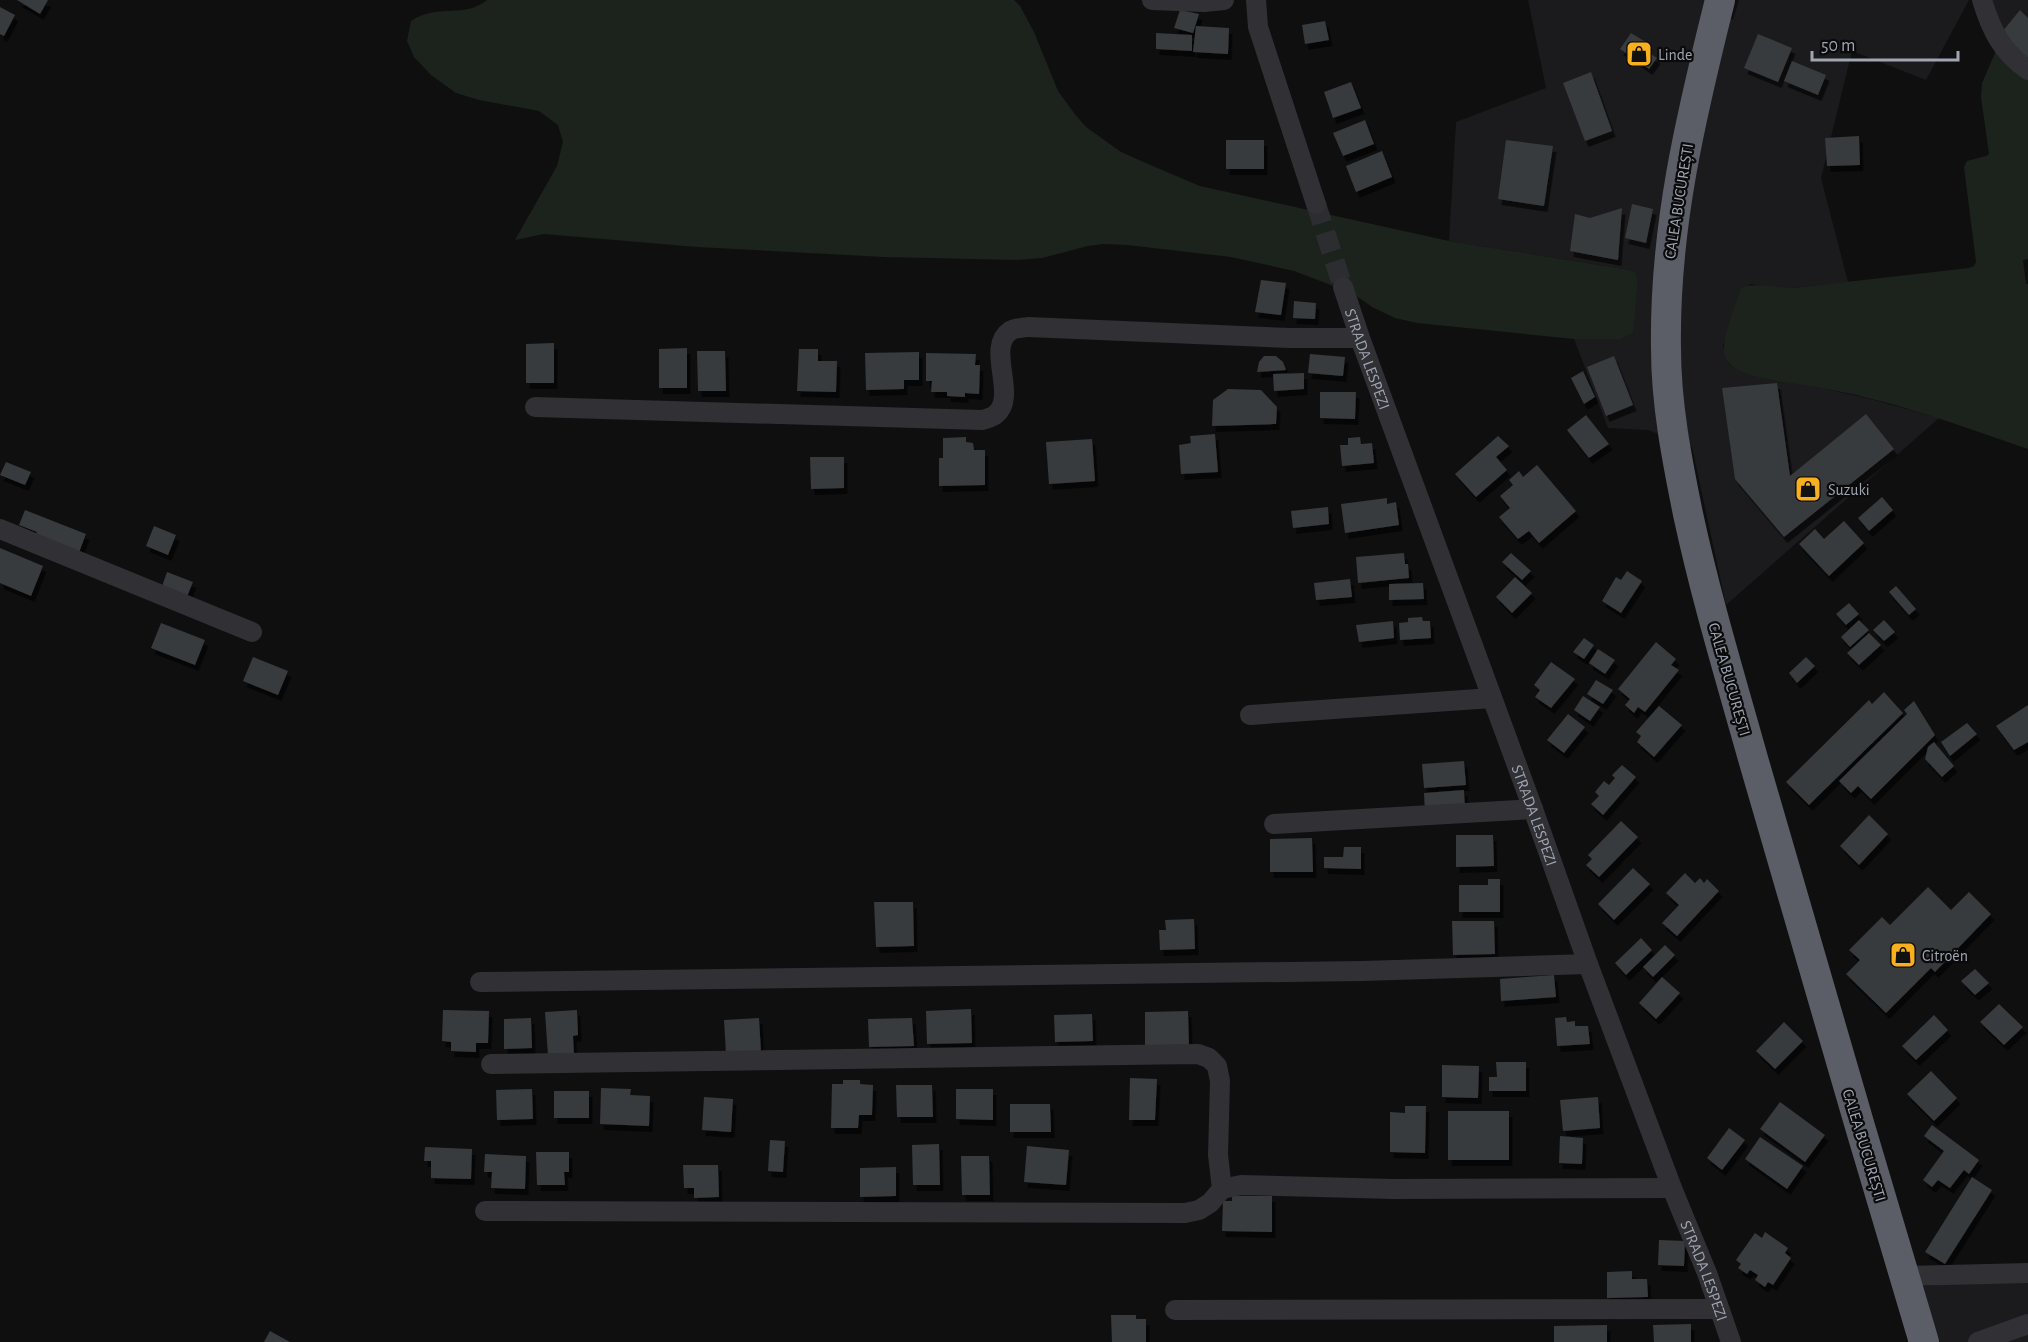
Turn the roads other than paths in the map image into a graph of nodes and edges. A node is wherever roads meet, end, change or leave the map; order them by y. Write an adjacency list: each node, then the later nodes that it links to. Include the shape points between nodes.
1 (1152, 0): 2 (street)
2 (1224, 0)
3 (1256, 0): 7 (street, via 1258,27)
4 (1720, 0): 24 (highway, CALEA BUCUREȘTI, via 1672,224 1666,286 1670,414 1712,614)
5 (1982, 0): 6 (street, via 2004,50)
6 (2028, 70)
7 (1316, 204)
8 (1343, 287): 9 (street, STRADA LESPEZI)
9 (1360, 338): 10 (street, via 1028,327 1011,330 1000,348 1002,405 996,415 982,420); 13 (street, STRADA LESPEZI)
10 (536, 406)
11 (0, 529): 12 (street)
12 (252, 632)
13 (1492, 698): 14 (street); 15 (street, STRADA LESPEZI)
14 (1250, 715)
15 (1533, 809): 16 (street); 17 (street, STRADA LESPEZI)
16 (1275, 824)
17 (1588, 964): 18 (street, via 1362,971); 20 (street, STRADA LESPEZI)
18 (480, 982)
19 (491, 1064): 21 (street, via 1198,1054 1217,1066 1220,1081 1218,1155)
20 (1672, 1188): 21 (street, via 1241,1185); 25 (street, STRADA LESPEZI)
21 (1222, 1189): 22 (street, via 1210,1203 1185,1213)
22 (486, 1211)
23 (2028, 1273): 24 (street)
24 (1905, 1276): 29 (highway, CALEA BUCUREȘTI)
25 (1719, 1309): 26 (street); 28 (street, STRADA LESPEZI)
26 (1175, 1310)
27 (2028, 1324): 30 (street)
28 (1731, 1342)
29 (1924, 1342)
30 (1978, 1342)

